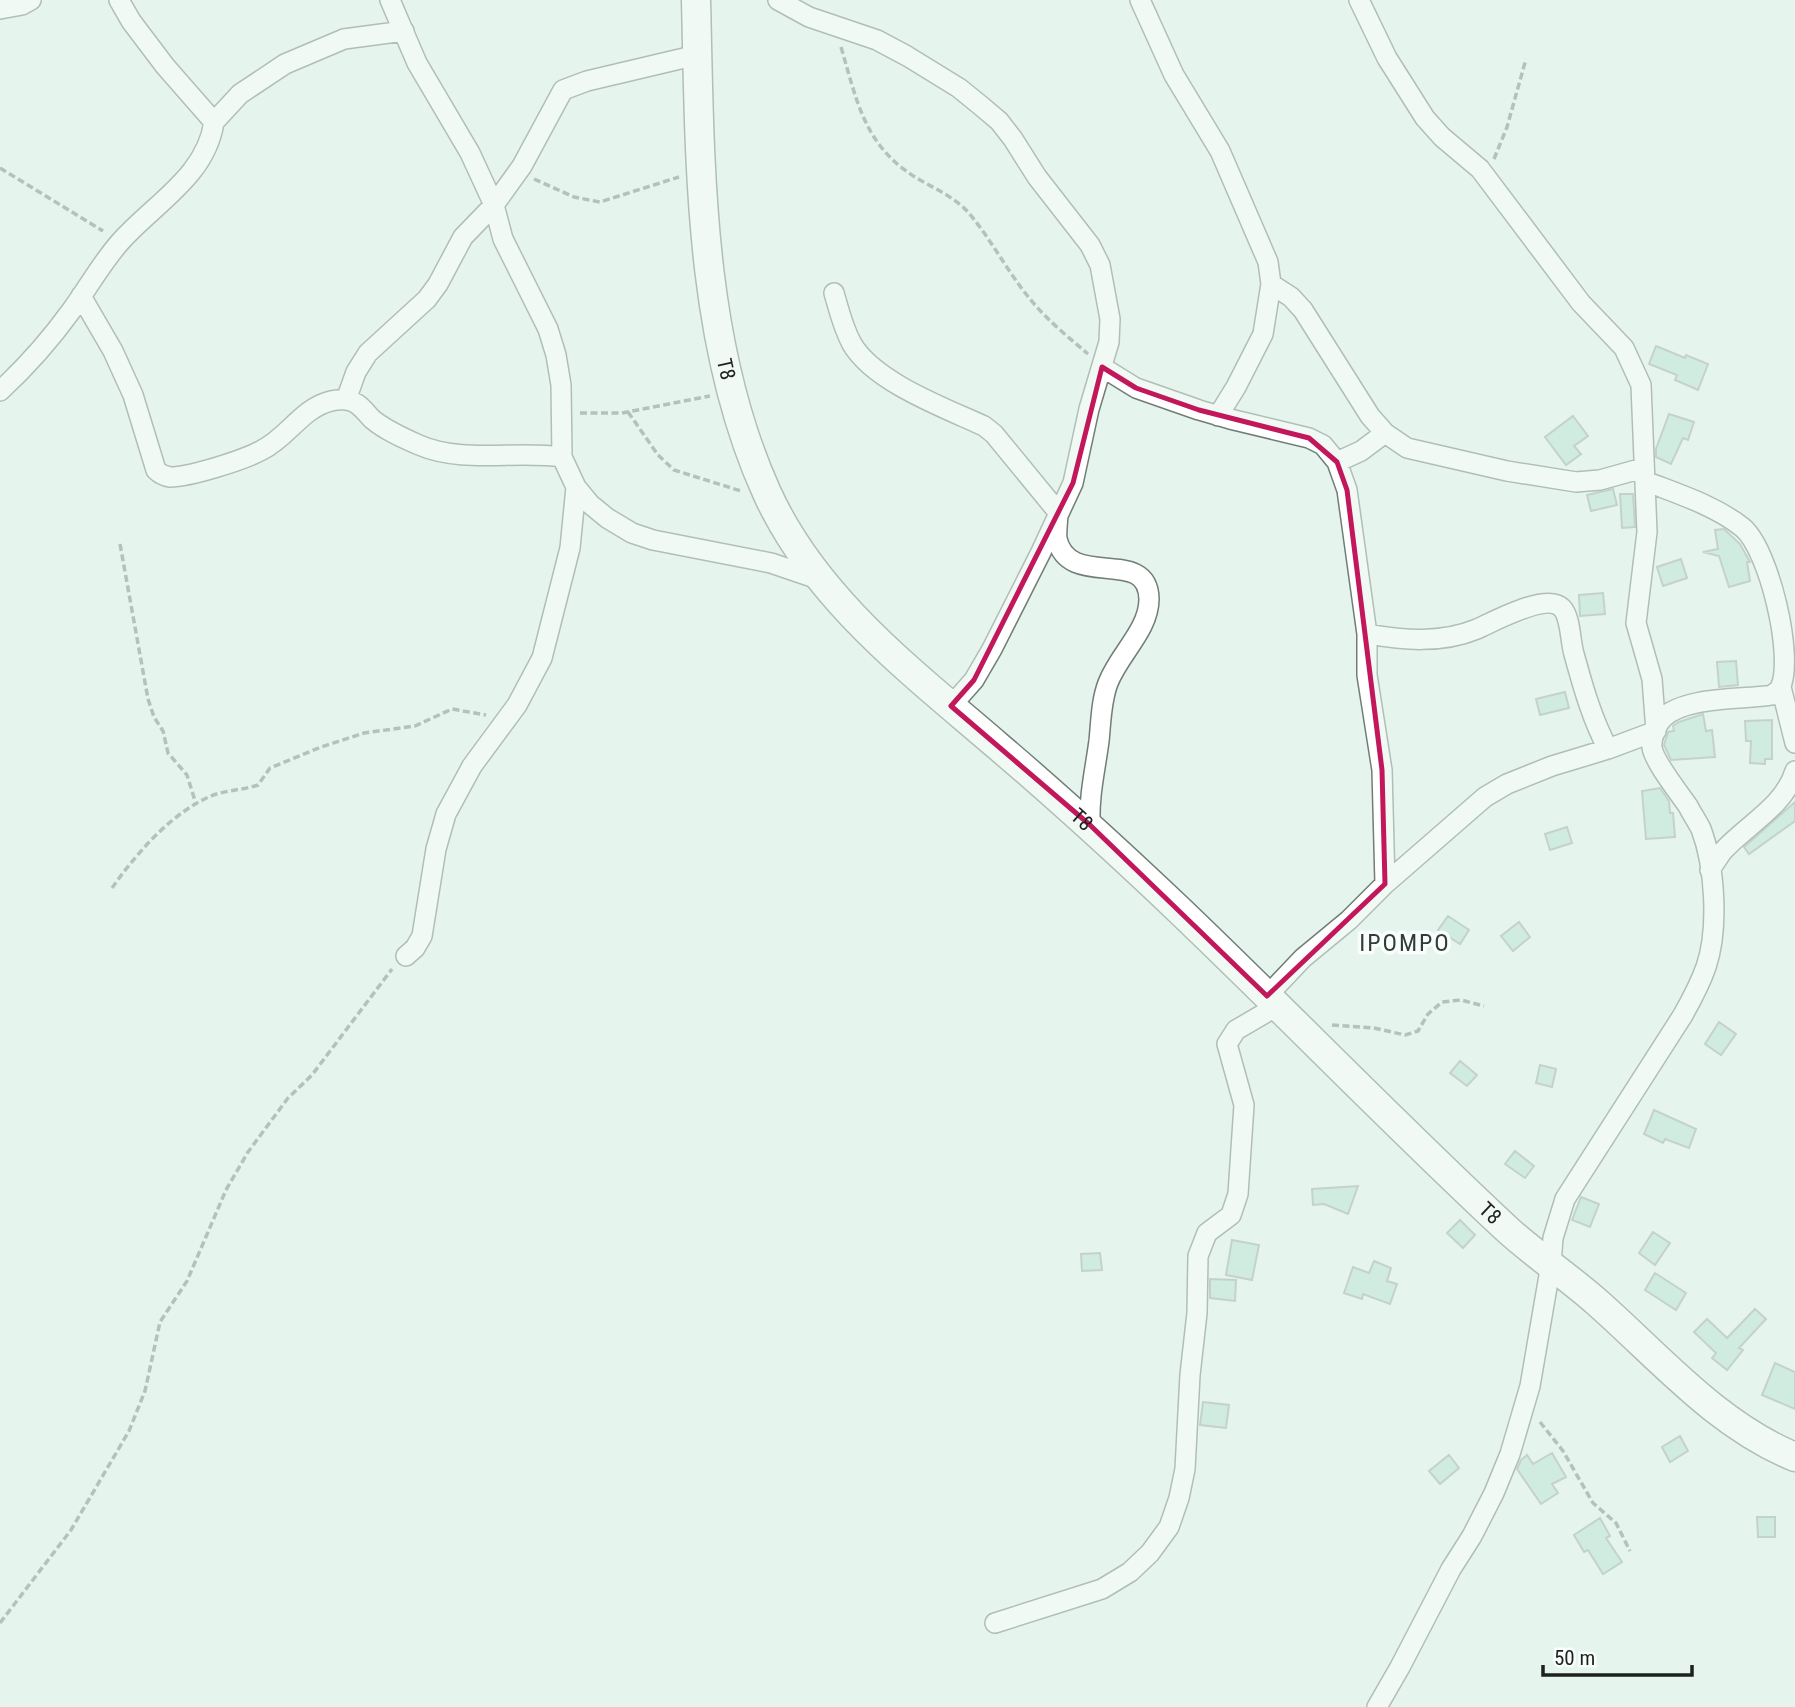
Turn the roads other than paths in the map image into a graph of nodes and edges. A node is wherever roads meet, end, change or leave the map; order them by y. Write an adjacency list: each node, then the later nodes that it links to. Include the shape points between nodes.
1 (30, 0): 8 (street)
2 (119, 0): 11 (street, via 146,41)
3 (390, 0): 9 (street)
4 (696, 0): 10 (street, T8)
5 (778, 0): 16 (street, via 808,17 907,55 999,121 1090,244 1100,265 1110,319 1110,342)
6 (1140, 0): 13 (street, via 1174,75 1220,151 1268,262)
7 (1359, 0): 23 (street, via 1387,58 1425,118 1486,177 1581,303 1624,348 1641,386)
8 (0, 9)
9 (404, 31): 11 (street, via 344,39 285,64 240,94); 12 (street)
10 (697, 55): 12 (street, via 563,90); 26 (street, T8, via 701,170 726,369 770,499)
11 (214, 121): 15 (street, via 211,139 192,172 120,242)
12 (494, 205): 18 (street, via 463,237 427,299 368,353); 21 (street, via 503,239 556,355)
13 (1271, 284): 19 (street, via 1263,334); 20 (street, via 1303,310 1352,390)
14 (834, 293): 25 (street, via 853,346 873,366 917,395 984,426)
15 (81, 296): 17 (street, via 50,338); 18 (street, via 133,395 156,470 162,476 196,472 262,451 312,409)
16 (1102, 367): 19 (street, via 1136,388); 25 (street, via 1073,483)
17 (0, 391)
18 (346, 400): 21 (street, via 394,433 449,454)
19 (1218, 416): 22 (street, via 1309,438 1323,444)
20 (1385, 433): 22 (street); 23 (street, via 1407,448 1548,479 1587,482)
21 (562, 457): 24 (street)
22 (1337, 462): 27 (street, via 1348,490)
23 (1644, 474): 28 (street, via 1724,514 1751,538 1784,620 1787,653); 30 (street, via 1647,532 1636,623 1652,679)
24 (576, 486): 26 (street, via 607,519 632,533 771,563); 37 (street, via 570,548 542,658 446,814 422,936)
25 (1058, 512): 29 (street, via 992,649); 34 (street, via 1057,538 1070,559 1081,566 1130,570 1141,578 1149,596 1146,622 1107,687 1092,772)
26 (818, 579): 29 (street, T8, via 905,667)
27 (1367, 634): 32 (street, via 1411,640 1448,637 1522,609 1554,604 1562,608 1567,620 1584,690); 36 (street, via 1367,675 1382,770)
28 (1781, 687): 30 (street, via 1772,695 1683,708 1662,719); 31 (street)
29 (951, 706): 34 (street, T8)
30 (1656, 731): 32 (street); 35 (street, via 1651,745 1656,759 1700,827)
31 (1795, 743)
32 (1608, 749): 36 (street, via 1552,766 1485,797)
33 (1795, 771): 35 (street, via 1781,798)
34 (1090, 825): 38 (street, T8)
35 (1710, 870): 39 (street, via 1713,932 1697,990 1565,1199 1553,1238)
36 (1385, 884): 38 (street, via 1303,958)
37 (406, 956)
38 (1272, 1001): 39 (street, T8, via 1513,1234); 41 (street, via 1227,1044 1244,1105 1238,1194 1231,1215 1208,1233 1198,1256 1185,1469 1169,1527 1130,1572 1102,1589)
39 (1551, 1264): 40 (street, T8, via 1721,1415 1765,1445); 42 (street, via 1525,1405 1510,1454 1494,1493)
40 (1795, 1457)
41 (995, 1623)
42 (1377, 1707)

